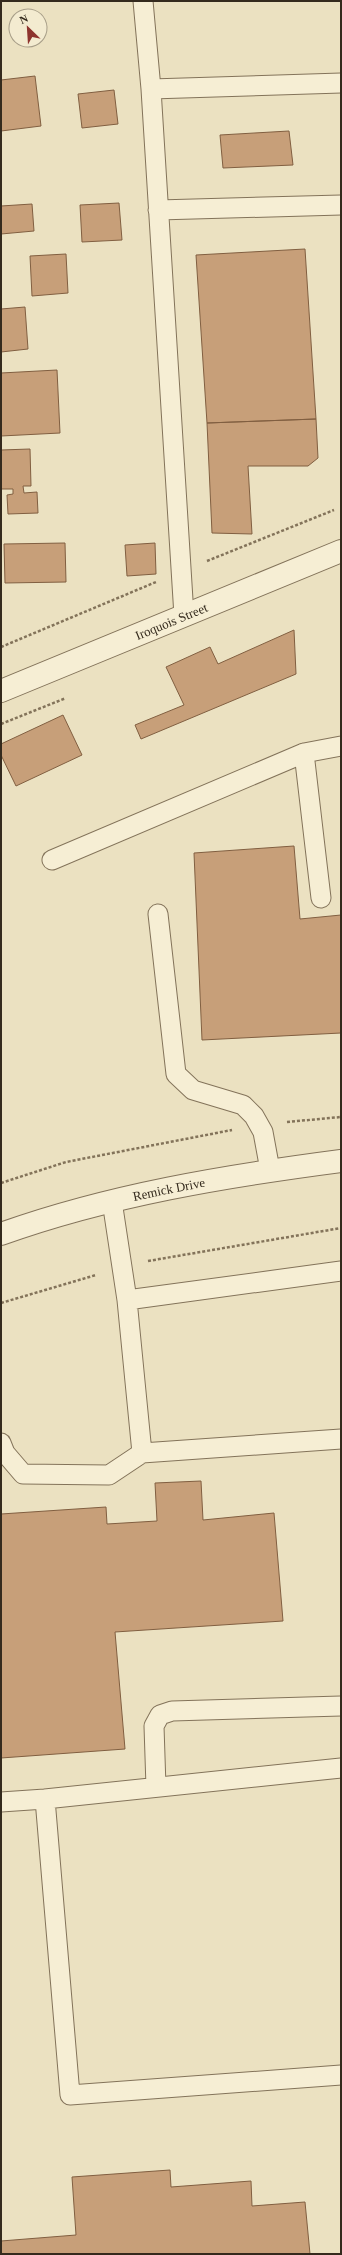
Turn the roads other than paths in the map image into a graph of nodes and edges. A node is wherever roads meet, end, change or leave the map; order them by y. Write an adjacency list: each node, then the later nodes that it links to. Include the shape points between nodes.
1 (143, 1): 3 (lane)
2 (341, 83): 3 (lane)
3 (151, 89): 5 (lane)
4 (341, 205): 5 (lane)
5 (158, 210): 7 (lane)
6 (341, 551): 7 (street, Iroquois Street)
7 (184, 616): 8 (street, Iroquois Street)
8 (1, 691)
9 (341, 746): 10 (lane)
10 (304, 753): 11 (lane); 12 (lane)
11 (52, 860)
12 (321, 898)
13 (158, 914): 15 (lane, via 176,1074 193,1090 243,1105 254,1116 263,1132)
14 (341, 1161): 15 (street, Remick Drive)
15 (270, 1170): 16 (street, Remick Drive)
16 (112, 1202): 17 (street, Remick Drive, via 35,1222); 19 (lane)
17 (1, 1234)
18 (341, 1271): 19 (lane)
19 (127, 1300): 22 (lane)
20 (341, 1439): 22 (lane)
21 (1, 1442): 22 (lane, via 5,1453 23,1474 109,1474)
22 (142, 1453)
23 (341, 1706): 25 (lane, via 172,1711 160,1714 154,1726)
24 (341, 1768): 25 (lane)
25 (156, 1787): 26 (lane)
26 (45, 1799): 27 (lane); 28 (lane, via 70,2095)
27 (1, 1802)
28 (341, 2075)

